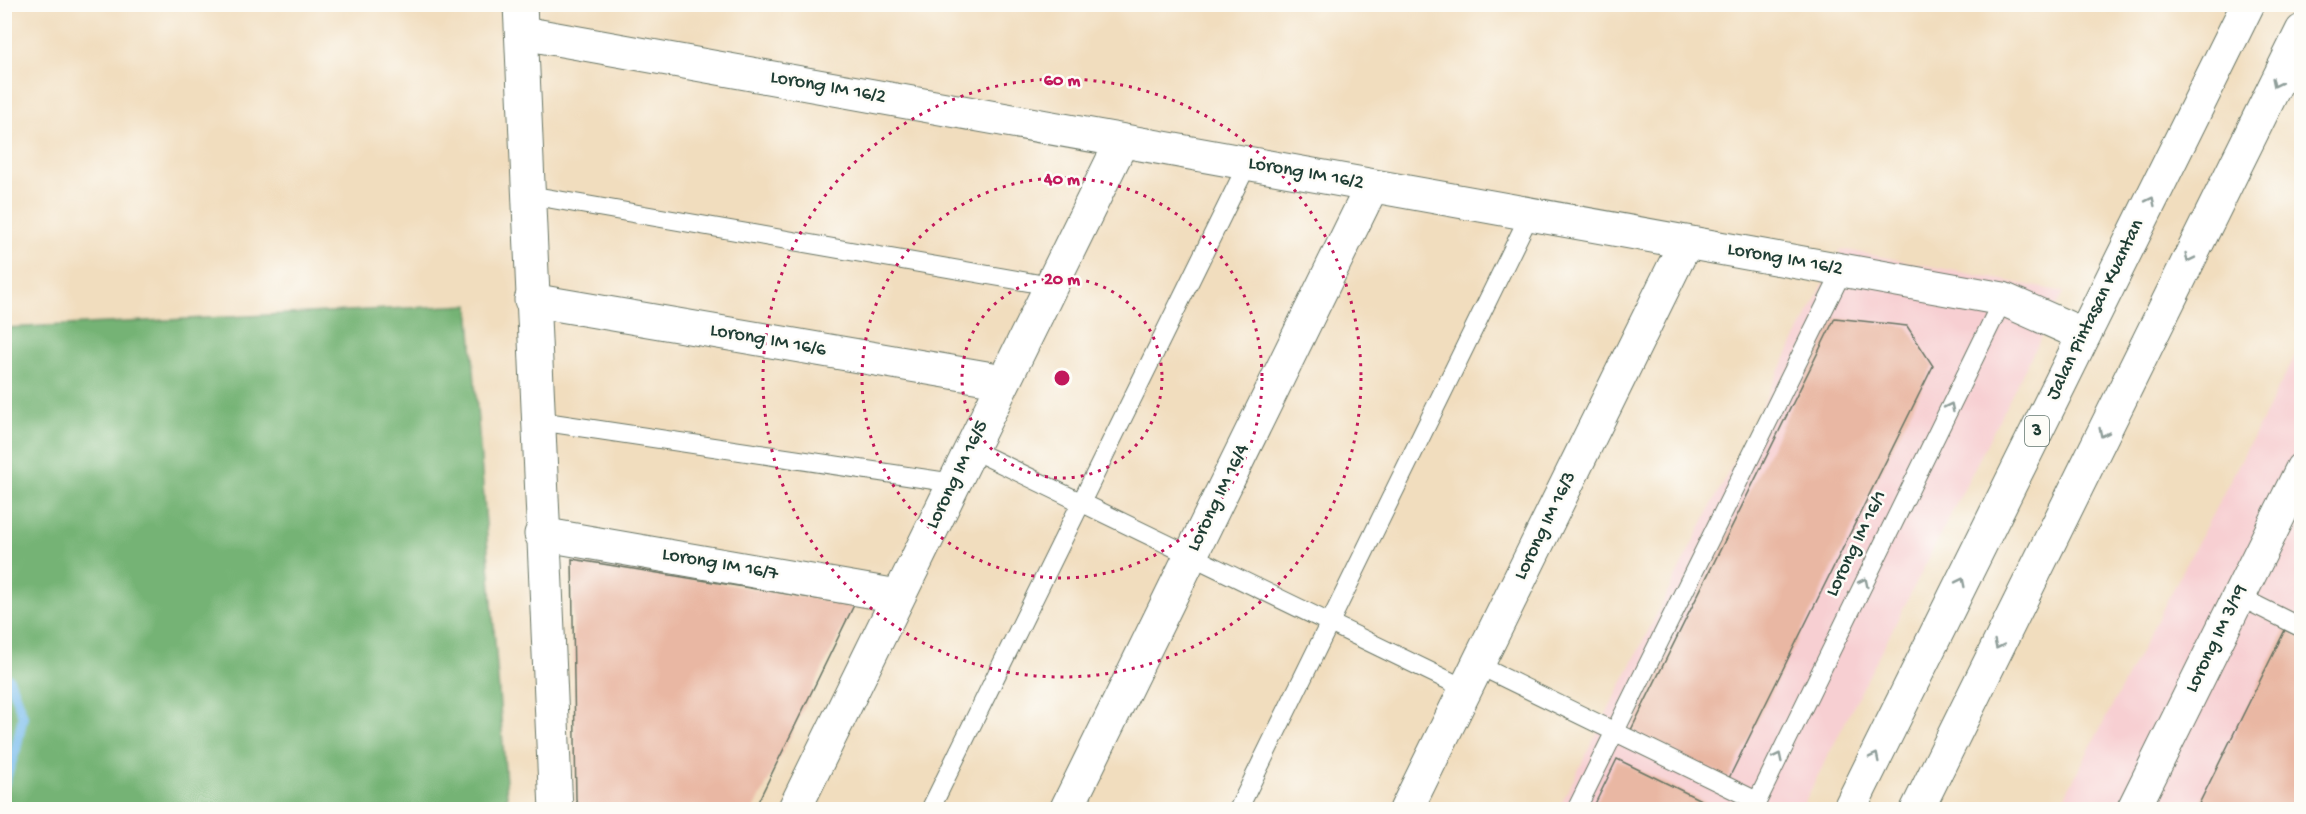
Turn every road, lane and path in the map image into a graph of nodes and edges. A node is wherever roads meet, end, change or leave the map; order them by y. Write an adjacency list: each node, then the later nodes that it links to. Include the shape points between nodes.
1 (2248, 4): 14 (main road, Jalan Pintasan Kuantan / 3, one-way to 1)
2 (521, 19): 4 (main road, Lorong IM 16/2); 7 (main road)
3 (2301, 31): 38 (main road, one-way to 38)
4 (1122, 141): 5 (main road, Lorong IM 16/2); 11 (main road, Lorong IM 16/5)
5 (1248, 163): 6 (main road, Lorong IM 16/2); 20 (lane)
6 (1372, 186): 8 (main road, Lorong IM 16/2); 22 (main road, Lorong IM 16/4)
7 (529, 195): 11 (lane); 13 (main road)
8 (1530, 214): 9 (main road, Lorong IM 16/2); 25 (lane)
9 (1686, 242): 10 (main road, Lorong IM 16/2); 27 (main road, Lorong IM 16/3)
10 (1843, 270): 12 (main road, Lorong IM 16/2); 28 (lane)
11 (1051, 286): 15 (main road, Lorong IM 16/5)
12 (2003, 299): 14 (main road, Lorong IM 16/2); 29 (lane, Lorong IM 16/1, one-way to 12)
13 (531, 300): 15 (main road, Lorong IM 16/6); 16 (main road)
14 (2084, 335): 37 (main road, Jalan Pintasan Kuantan / 3, one-way to 14)
15 (1004, 381): 17 (main road, Lorong IM 16/5)
16 (539, 422): 19 (lane); 21 (main road)
17 (971, 448): 19 (main road, Lorong IM 16/5); 20 (lane)
18 (2301, 469): 24 (main road, Lorong IM 3/19)
19 (954, 483): 23 (main road, Lorong IM 16/5)
20 (1081, 502): 22 (lane); 32 (lane)
21 (541, 534): 23 (main road, Lorong IM 16/7); 30 (main road)
22 (1191, 556): 25 (lane); 33 (main road, Lorong IM 16/4)
23 (898, 596): 31 (main road, Lorong IM 16/5)
24 (2238, 596): 26 (lane); 39 (main road, Lorong IM 3/19)
25 (1330, 622): 27 (lane); 34 (lane)
26 (2301, 628)
27 (1472, 677): 28 (lane); 35 (main road, Lorong IM 16/3)
28 (1615, 732): 29 (lane); 36 (lane)
29 (1755, 805)
30 (556, 810)
31 (794, 810)
32 (930, 810)
33 (1066, 810)
34 (1238, 810)
35 (1407, 810)
36 (1576, 810)
37 (1849, 810)
38 (1917, 810)
39 (2133, 810)

